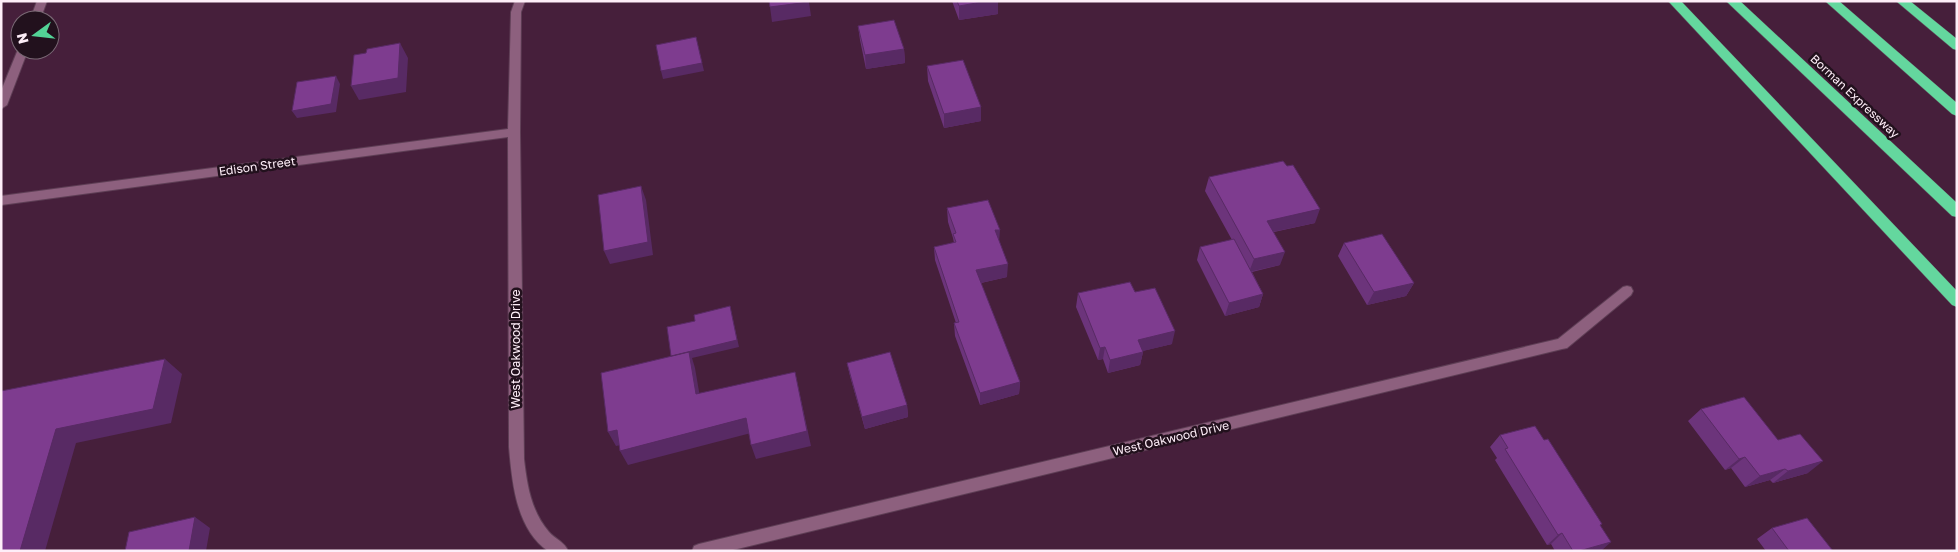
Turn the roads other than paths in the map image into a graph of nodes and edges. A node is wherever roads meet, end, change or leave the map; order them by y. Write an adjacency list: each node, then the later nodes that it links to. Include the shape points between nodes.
1 (520, 1): 10 (street, West Oakwood Drive, via 516,12)
2 (1674, 1): 14 (highway)
3 (1732, 1): 12 (highway, Borman Expressway)
4 (1831, 1): 9 (highway)
5 (1902, 1): 6 (highway)
6 (1957, 46)
7 (19, 60): 8 (street)
8 (1, 105)
9 (1957, 110)
10 (514, 132): 11 (street, Edison Street); 15 (street, West Oakwood Drive, via 518,472 524,501 536,528 546,541)
11 (1, 201)
12 (1957, 212)
13 (1627, 291): 16 (street, West Oakwood Drive, via 1562,344)
14 (1957, 301)
15 (561, 551)
16 (699, 551)

